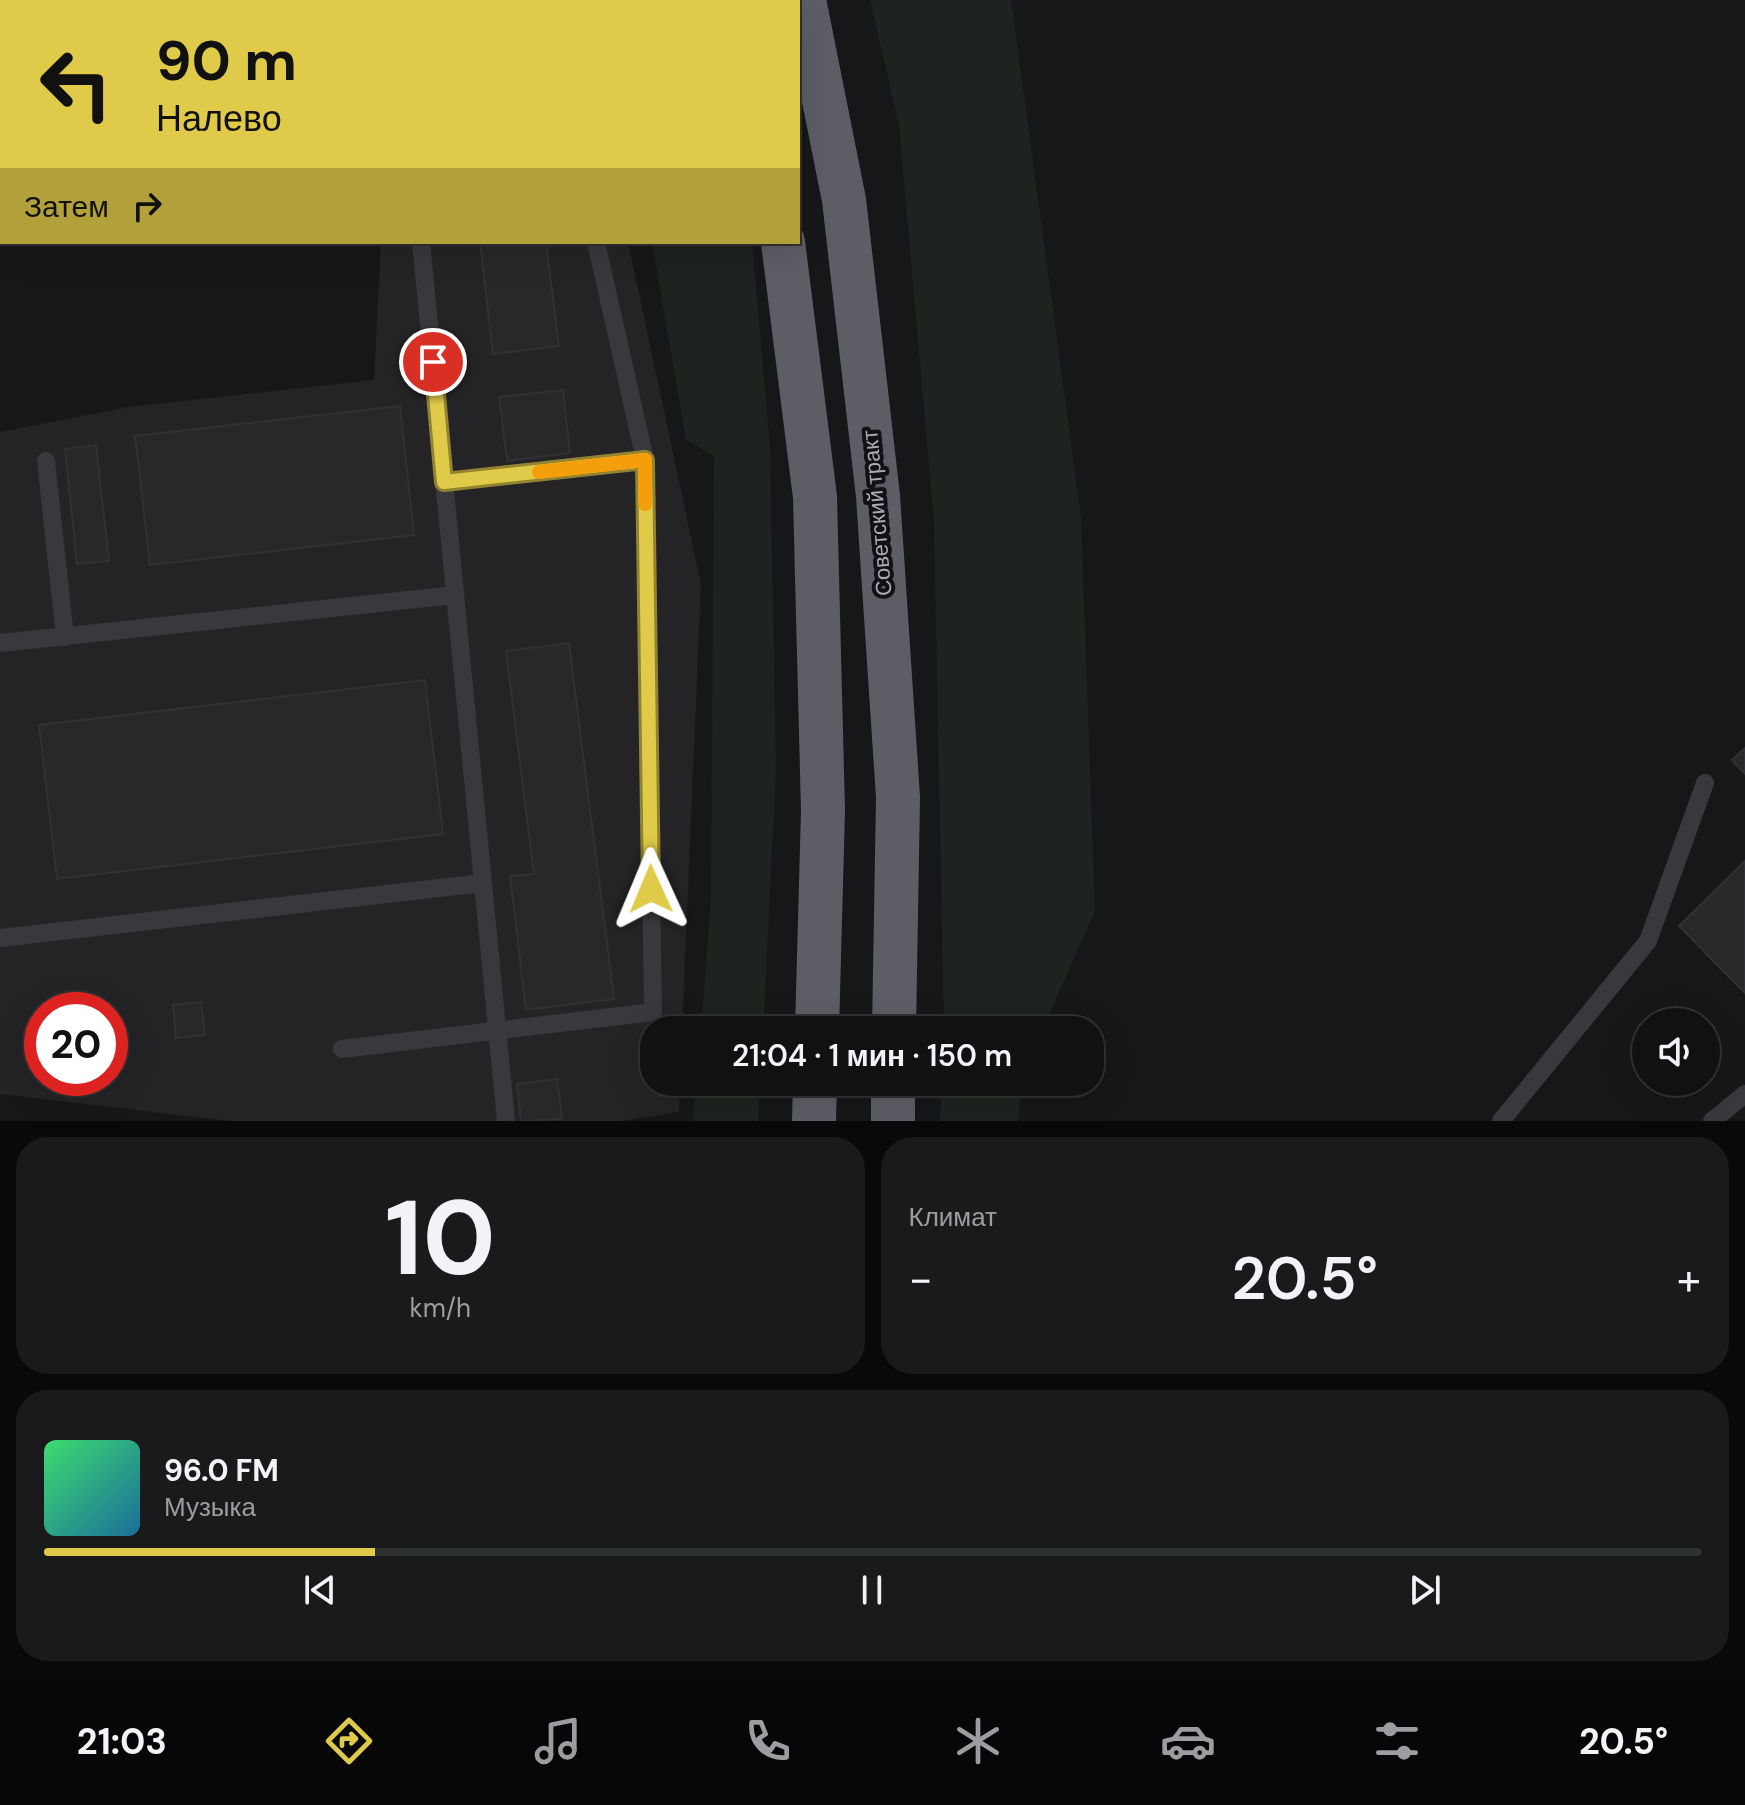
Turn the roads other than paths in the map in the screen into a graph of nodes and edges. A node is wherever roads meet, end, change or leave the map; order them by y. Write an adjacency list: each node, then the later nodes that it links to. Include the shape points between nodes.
1 (804, 0): 15 (highway, Советский тракт, via 844,200 878,496 898,797)
2 (421, 244): 7 (lane)
3 (596, 244): 5 (lane)
4 (783, 244): 14 (highway, via 815,497 823,811)
5 (645, 460): 7 (lane); 16 (lane, via 653,1012)
6 (46, 461): 9 (lane)
7 (444, 482): 8 (lane)
8 (455, 595): 9 (lane); 12 (lane)
9 (65, 637): 10 (lane)
10 (0, 643)
11 (1705, 783): 24 (lane, via 1648,941)
12 (483, 883): 13 (lane); 16 (lane)
13 (0, 938)
14 (817, 1016)
15 (894, 1016)
16 (498, 1029): 17 (lane); 21 (lane)
17 (342, 1049)
18 (1745, 1094): 25 (lane)
19 (815, 1096): 22 (highway)
20 (893, 1096): 23 (highway)
21 (506, 1121)
22 (814, 1121)
23 (893, 1121)
24 (1501, 1121)
25 (1712, 1121)

